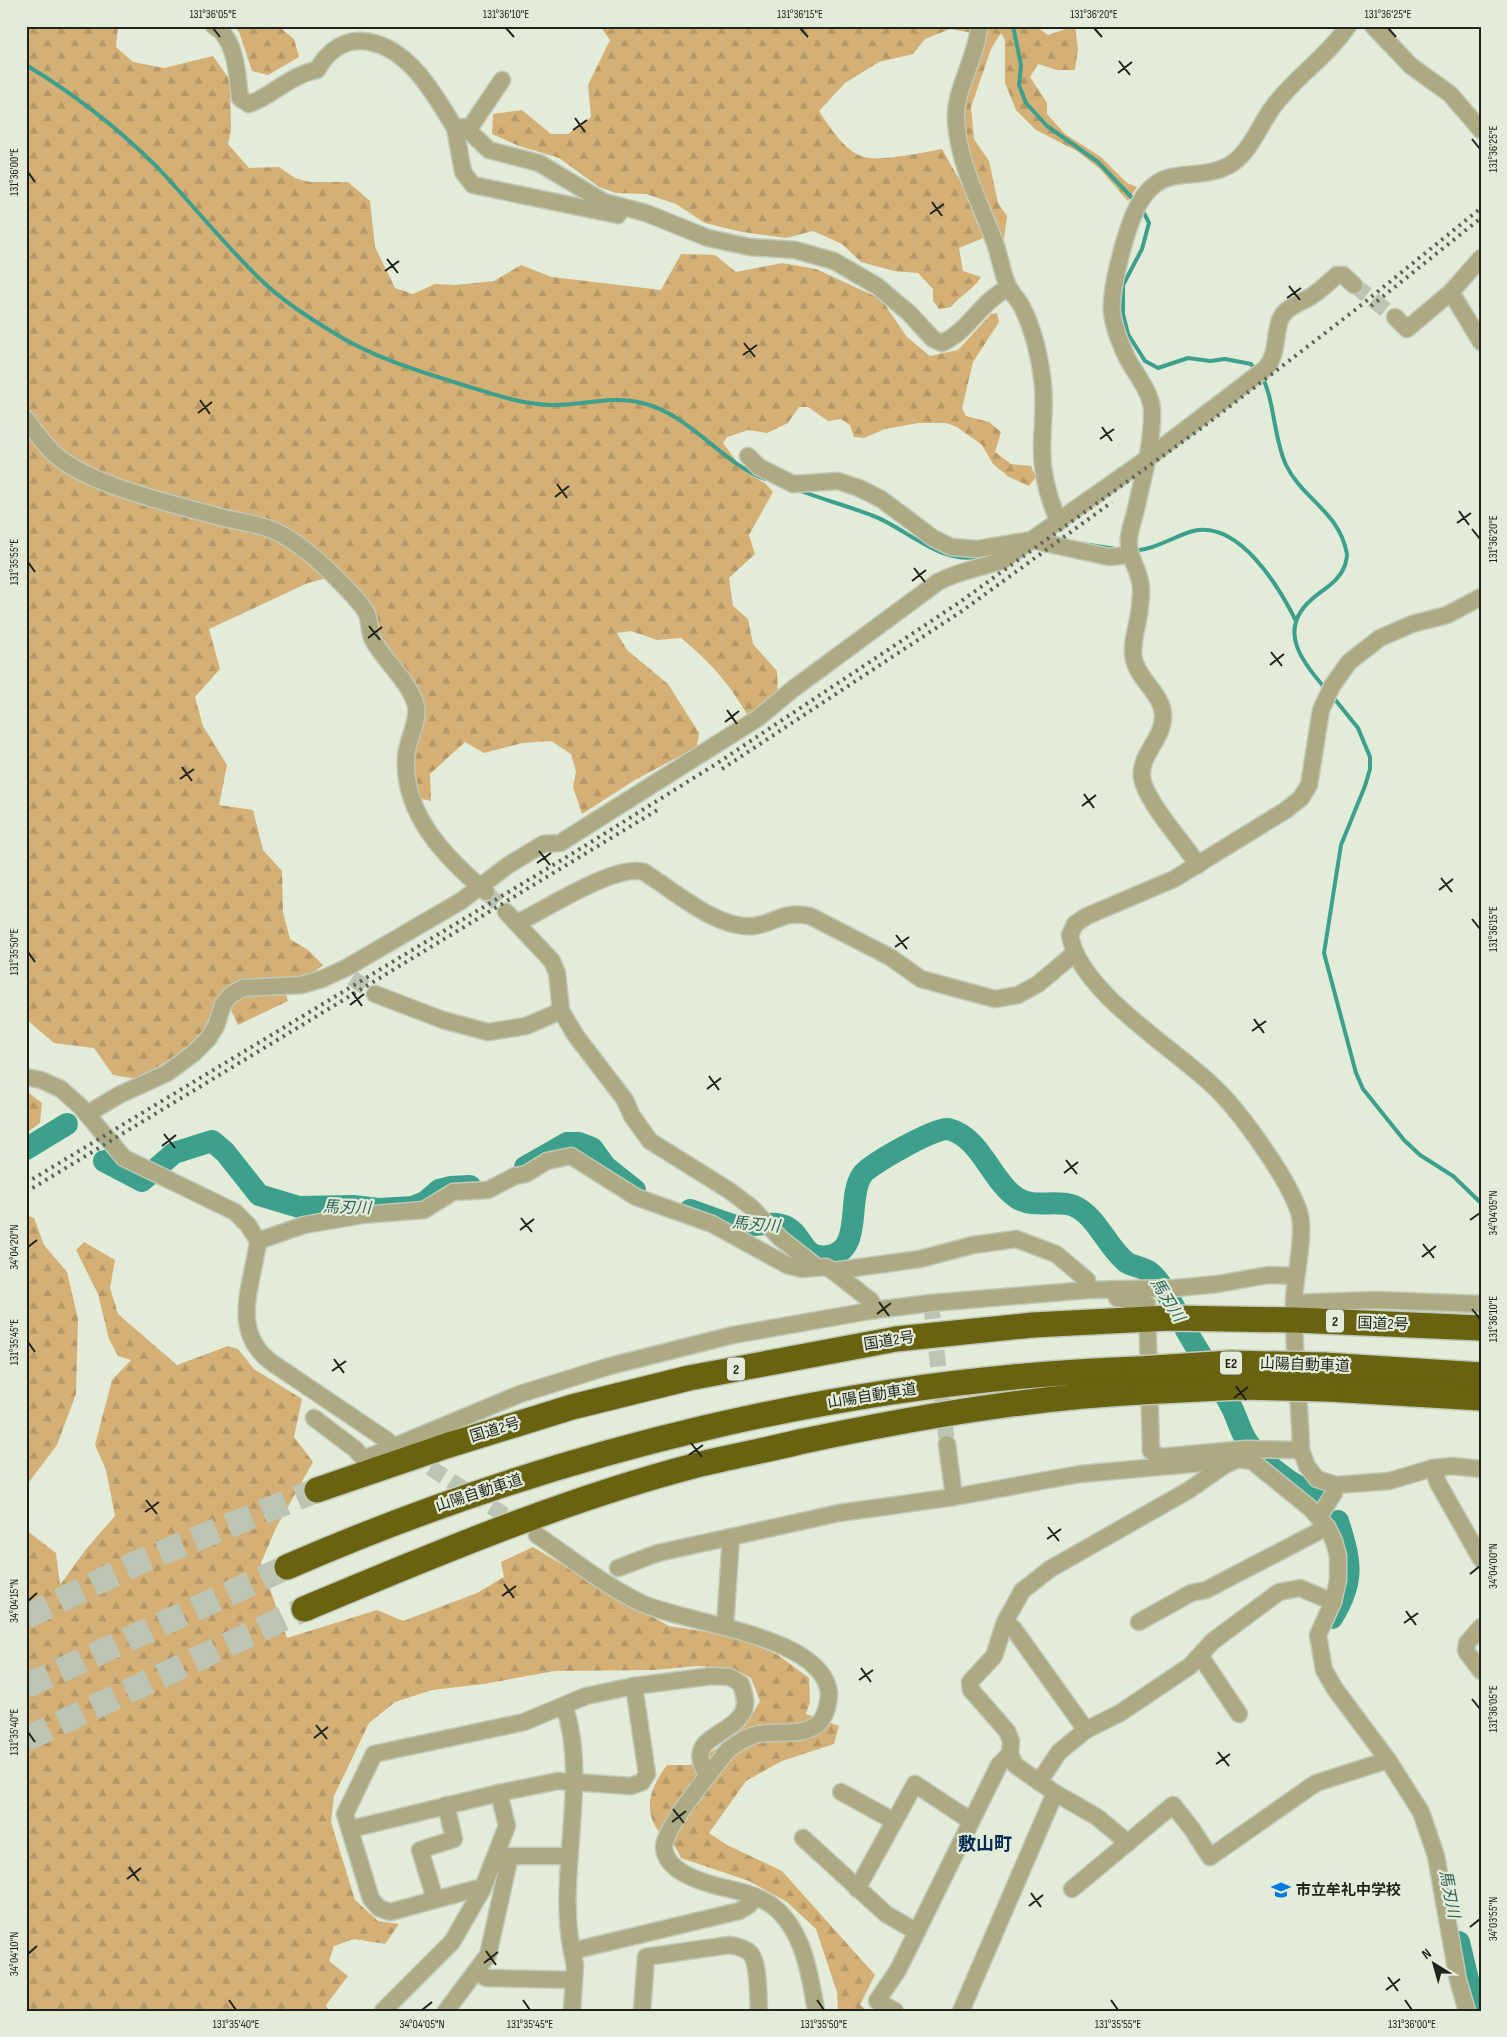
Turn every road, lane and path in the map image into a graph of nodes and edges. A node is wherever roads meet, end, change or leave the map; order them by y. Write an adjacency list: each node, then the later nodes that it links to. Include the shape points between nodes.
1 (214, 26): 6 (street, via 221,30 230,45 240,98 249,104 264,99 302,73 317,70 325,56 340,46 353,40 373,42 393,50 413,68)
2 (979, 26): 11 (street, via 978,42 956,118 958,144 972,191 995,242)
3 (1348, 26): 17 (street, via 1293,83 1272,108 1243,153 1231,164 1216,171 1163,178 1140,202 1118,270 1112,315 1117,337 1152,408)
4 (1373, 26): 7 (street, via 1411,66 1450,94)
5 (502, 80): 6 (street)
6 (463, 127): 8 (street, via 489,150 539,163 604,202); 8 (street, via 463,172 473,185 576,208)
7 (1481, 130)
8 (667, 222): 11 (street, via 708,238 750,247 795,250 834,261 877,286 933,339 942,343 955,337 994,295)
9 (1481, 258): 12 (street)
10 (1354, 285): 17 (street, via 1343,275 1337,276 1285,312 1280,319 1272,360 1266,368)
11 (1008, 288): 18 (street, via 1020,305 1029,327 1042,377 1045,480 1049,500)
12 (1450, 292): 13 (street, via 1407,329); 14 (street)
13 (1395, 317)
14 (1481, 342)
15 (26, 419): 23 (street, via 42,442 78,469 121,488 274,531 307,552 344,586 367,615 372,640 416,706 416,719 406,755 406,772 418,815 434,841)
16 (748, 456): 19 (street, via 759,467 793,484 838,481 859,488 881,498 933,538 950,547 977,549)
17 (1148, 458): 18 (street); 20 (street, via 1128,538)
18 (1059, 522): 19 (street)
19 (1031, 540): 20 (street, via 1109,557); 23 (street, via 1003,560 952,574 938,582 758,718 560,843 543,844)
20 (1130, 554): 22 (street, via 1140,581 1134,659 1160,702 1164,715 1162,729 1145,760 1142,775 1146,792)
21 (1481, 597): 22 (street, via 1447,615 1412,624 1380,638 1349,662 1329,693 1317,731 1309,785 1301,798)
22 (1198, 865): 26 (street, via 1075,924 1070,935)
23 (483, 890): 30 (street, via 349,973 301,985 243,988 230,995 208,1039 194,1053 168,1073)
24 (506, 912): 25 (street)
25 (518, 925): 26 (street, via 606,878 635,869 718,920 741,927 795,913 810,916 890,957 921,979 995,999 1018,995 1038,984); 28 (street, via 552,960 557,973)
26 (1075, 952): 33 (street, via 1091,977 1112,1000 1212,1084 1278,1172 1299,1213)
27 (375, 994): 28 (street, via 443,1020 488,1032 526,1026)
28 (561, 1012): 32 (street, via 650,1141 730,1191 751,1207 780,1238)
29 (26, 1077): 30 (street, via 61,1089)
30 (87, 1114): 31 (street, via 124,1158 235,1212)
31 (258, 1241): 32 (street, via 304,1225 362,1215 424,1210 454,1192 488,1190 547,1161 571,1156 636,1198 712,1224 787,1265); 46 (street, via 246,1306 246,1326 261,1354)
32 (825, 1269): 35 (street, via 920,1260 973,1245 1016,1239 1056,1254 1087,1280); 37 (street, via 871,1301)
33 (1296, 1276): 34 (street, via 1268,1274 1218,1284); 38 (street)
34 (1113, 1289): 35 (street); 39 (street, via 1117,1298 1147,1304)
35 (1088, 1290): 37 (street)
36 (1481, 1304): 38 (street, via 1375,1300)
37 (875, 1310): 45 (street, via 733,1335 610,1366 520,1394 364,1459)
38 (1294, 1311): 39 (highway, 国道2号 / 2); 40 (highway, 国道2号 / 2); 48 (street)
39 (1168, 1318): 49 (street, via 1151,1451 1160,1457); 54 (highway, 国道2号 / 2, via 1033,1325 896,1339 689,1378 572,1407)
40 (1481, 1328)
41 (1481, 1375): 42 (highway, 山陽自動車道 / E2)
42 (1326, 1377): 43 (highway, 山陽自動車道 / E2, bridge, via 1231,1363); 44 (highway, 山陽自動車道 / E2)
43 (1139, 1381): 61 (highway, 山陽自動車道 / E2, via 1084,1371 939,1385 831,1402 687,1433 580,1461 439,1505); 64 (highway, 山陽自動車道 / E2, via 953,1412 701,1464 527,1520)
44 (1481, 1398)
45 (314, 1418)
46 (388, 1440)
47 (947, 1444): 56 (street)
48 (1301, 1450): 49 (street, via 1253,1449); 53 (street, via 1316,1479)
49 (1178, 1460): 50 (street); 55 (street); 56 (street)
50 (1225, 1465): 55 (street); 57 (street, via 1238,1459 1252,1462)
51 (1433, 1468): 52 (street); 53 (street, via 1390,1481); 60 (street, via 1438,1483)
52 (1481, 1468)
53 (1336, 1485): 57 (street)
54 (316, 1490)
55 (1190, 1490): 65 (street, via 1050,1569 1022,1591)
56 (954, 1497): 59 (street, via 839,1513)
57 (1323, 1522): 63 (street, via 1338,1556 1338,1580); 66 (street, via 1206,1590 1191,1593)
58 (537, 1535): 67 (street, via 640,1603)
59 (731, 1537): 62 (street, via 658,1553); 67 (street)
60 (1481, 1559)
61 (288, 1567)
62 (618, 1568)
63 (1333, 1602): 69 (street, via 1300,1588 1279,1592 1213,1641); 76 (street, via 1318,1636 1324,1670)
64 (304, 1609)
65 (1005, 1622): 74 (street, via 1013,1628); 75 (street, via 994,1656 970,1682 971,1690 1007,1731 1011,1741)
66 (1139, 1622)
67 (725, 1627): 77 (street, via 764,1639 817,1667 828,1685 829,1702 820,1722 805,1730 759,1734 741,1740)
68 (1481, 1627): 70 (street, via 1466,1643 1466,1651)
69 (1201, 1657): 73 (street); 74 (street, via 1120,1713)
70 (1481, 1672)
71 (634, 1686): 72 (street, via 586,1696); 77 (street, via 712,1676 730,1677 741,1684 745,1698 743,1713 732,1725 708,1740 700,1754); 78 (street, via 647,1774 642,1782 631,1786)
72 (564, 1706): 78 (street, via 574,1766); 86 (street, via 524,1722 374,1754 345,1814)
73 (1239, 1714)
74 (1086, 1730): 79 (street, via 1059,1752)
75 (1010, 1754): 79 (street, via 1015,1765); 85 (street, via 999,1765)
76 (1388, 1760): 88 (street, via 1316,1783 1210,1857 1173,1806); 107 (street, via 1416,1801 1429,1833)
77 (707, 1775): 93 (street, via 668,1831 664,1848 678,1870 696,1880)
78 (572, 1782): 81 (street, via 558,1781); 89 (street)
79 (1039, 1782): 82 (street)
80 (841, 1792): 84 (street)
81 (499, 1793): 83 (street); 92 (street, via 507,1826)
82 (1055, 1794): 88 (street, via 1097,1817); 106 (street)
83 (446, 1805): 86 (street); 94 (street, via 454,1839 420,1850)
84 (894, 1821): 85 (street, via 915,1784); 90 (street)
85 (971, 1821): 95 (street)
86 (351, 1829): 94 (street, via 371,1899 379,1908 390,1912)
87 (804, 1838): 90 (street)
88 (1128, 1844): 91 (street)
89 (569, 1856): 96 (street, via 568,1936); 97 (street, via 510,1856 488,1955)
90 (857, 1889): 95 (street, via 886,1914)
91 (1072, 1889)
92 (482, 1890): 94 (street, via 475,1888); 99 (street, via 452,1942)
93 (755, 1897): 96 (street, via 739,1910); 104 (street, via 772,1906 791,1928 808,1966)
94 (435, 1899)
95 (917, 1932): 105 (street, via 898,1970 877,2001)
96 (572, 1951): 98 (street)
97 (476, 1971): 98 (street, via 486,1978); 100 (street)
98 (573, 1980): 101 (street)
99 (383, 2011)
100 (446, 2011)
101 (572, 2011)
102 (642, 2011): 103 (street, via 646,1957 729,1945 751,1953)
103 (759, 2011)
104 (816, 2011)
105 (895, 2011)
106 (961, 2011)
107 (1467, 2011)

